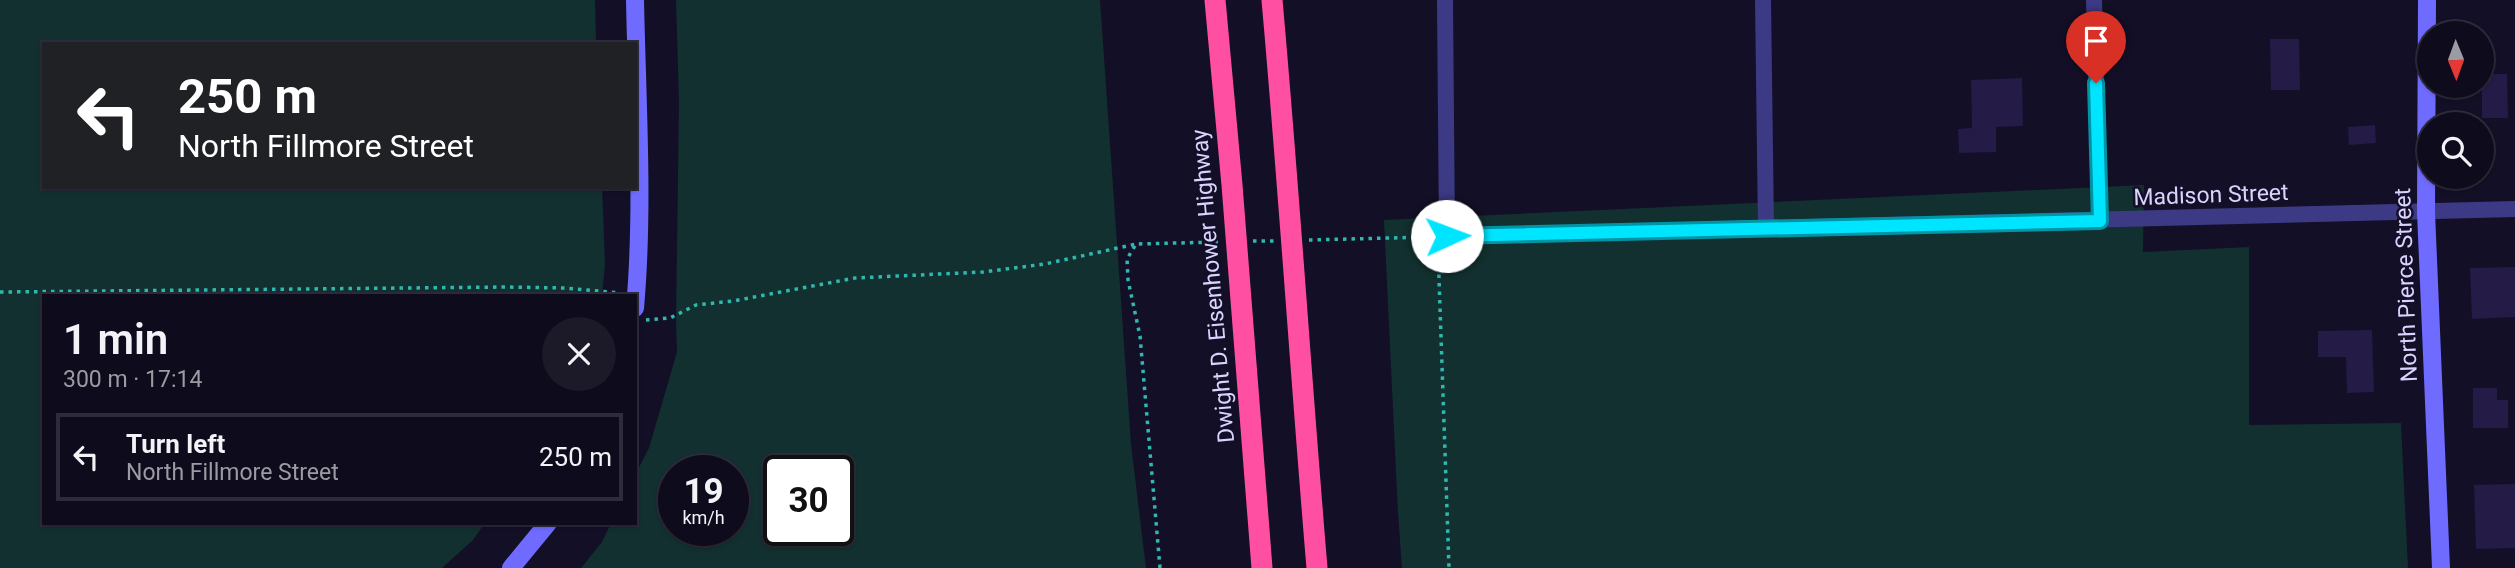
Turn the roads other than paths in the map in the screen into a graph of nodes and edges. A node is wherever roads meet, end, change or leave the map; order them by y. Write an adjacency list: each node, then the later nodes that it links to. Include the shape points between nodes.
1 (635, 0): 8 (main road)
2 (1215, 0): 17 (highway, Dwight D. Eisenhower Highway)
3 (1272, 0): 18 (highway)
4 (1445, 0): 13 (street, Madison Street, via 1447,236)
5 (1763, 0): 13 (street)
6 (2094, 0): 12 (street)
7 (2427, 0): 11 (main road, North Pierce Street)
8 (636, 42)
9 (637, 102): 14 (main road)
10 (2515, 209): 11 (street, Madison Street)
11 (2426, 212): 12 (street, Madison Street); 19 (main road, North Pierce Street)
12 (2100, 221): 13 (street, Madison Street)
13 (1766, 228)
14 (636, 294)
15 (546, 525): 16 (main road)
16 (511, 568)
17 (1262, 568)
18 (1317, 568)
19 (2441, 568)

